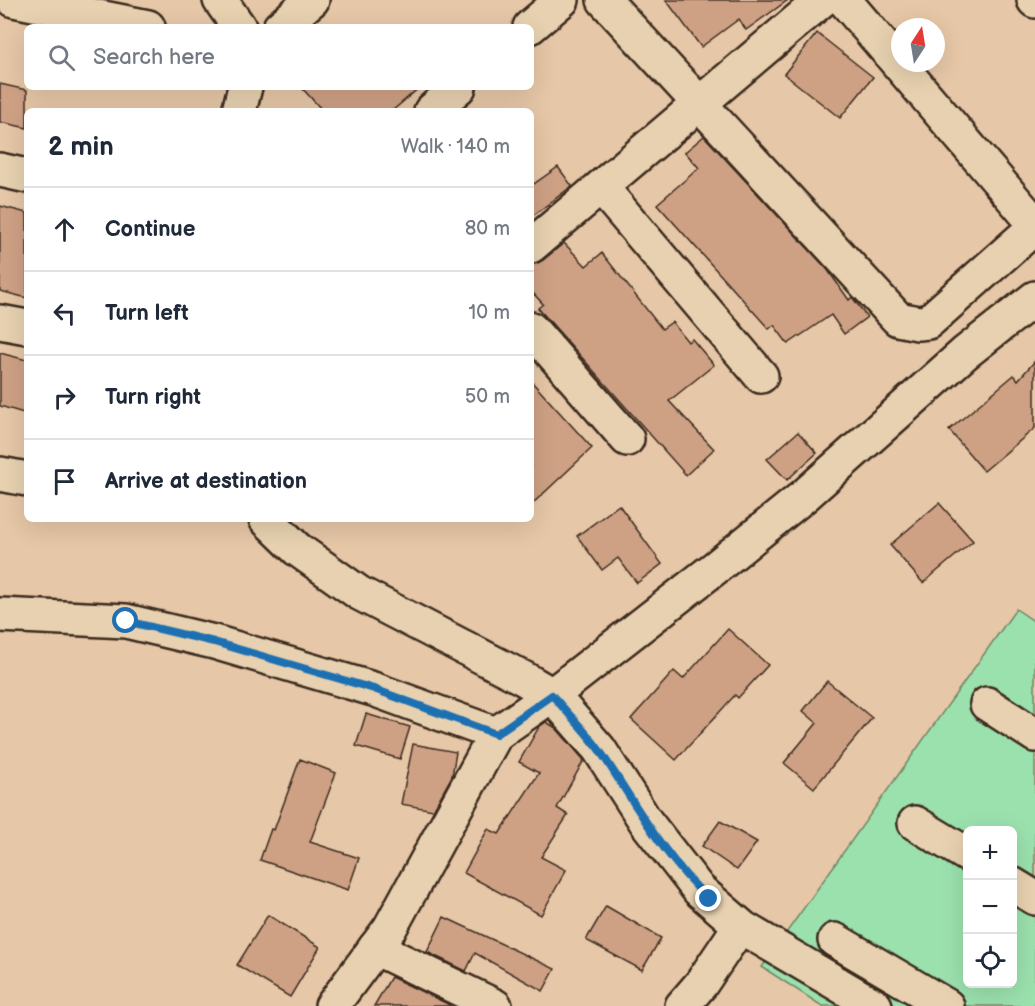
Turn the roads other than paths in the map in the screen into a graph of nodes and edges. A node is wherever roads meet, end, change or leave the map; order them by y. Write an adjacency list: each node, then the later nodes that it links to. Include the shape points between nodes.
1 (14, 0): 8 (street)
2 (220, 0): 9 (street)
3 (312, 0): 10 (street)
4 (562, 0): 11 (street)
5 (604, 0): 14 (street)
6 (822, 0): 14 (street)
7 (844, 0): 20 (street)
8 (133, 24)
9 (237, 24)
10 (284, 24)
11 (534, 24)
12 (244, 90): 15 (street)
13 (456, 90): 16 (street)
14 (700, 102): 19 (street); 20 (street, via 898,319 928,322)
15 (240, 108)
16 (434, 108)
17 (0, 170): 18 (street)
18 (24, 175)
19 (601, 187): 21 (street); 26 (street)
20 (1035, 225)
21 (534, 243)
22 (1035, 298): 32 (street, via 965,353 804,496)
23 (0, 322): 24 (street)
24 (24, 326)
25 (534, 332): 27 (street)
26 (762, 376)
27 (627, 439)
28 (0, 474): 29 (street)
29 (24, 478)
30 (269, 522): 32 (street, via 297,549 359,593)
31 (0, 615): 34 (street, via 126,621 214,642 374,689)
32 (552, 695): 34 (street); 40 (street, via 599,749 674,861 699,890)
33 (987, 704): 35 (street)
34 (496, 734): 42 (street, via 390,928)
35 (1035, 735)
36 (915, 823): 37 (street)
37 (963, 852)
38 (1017, 887): 39 (street)
39 (1035, 898)
40 (740, 926): 45 (street, via 701,984); 46 (street)
41 (835, 940): 47 (street)
42 (375, 948): 43 (street); 44 (street)
43 (332, 1006)
44 (495, 1006)
45 (681, 1006)
46 (875, 1006)
47 (947, 1006)

